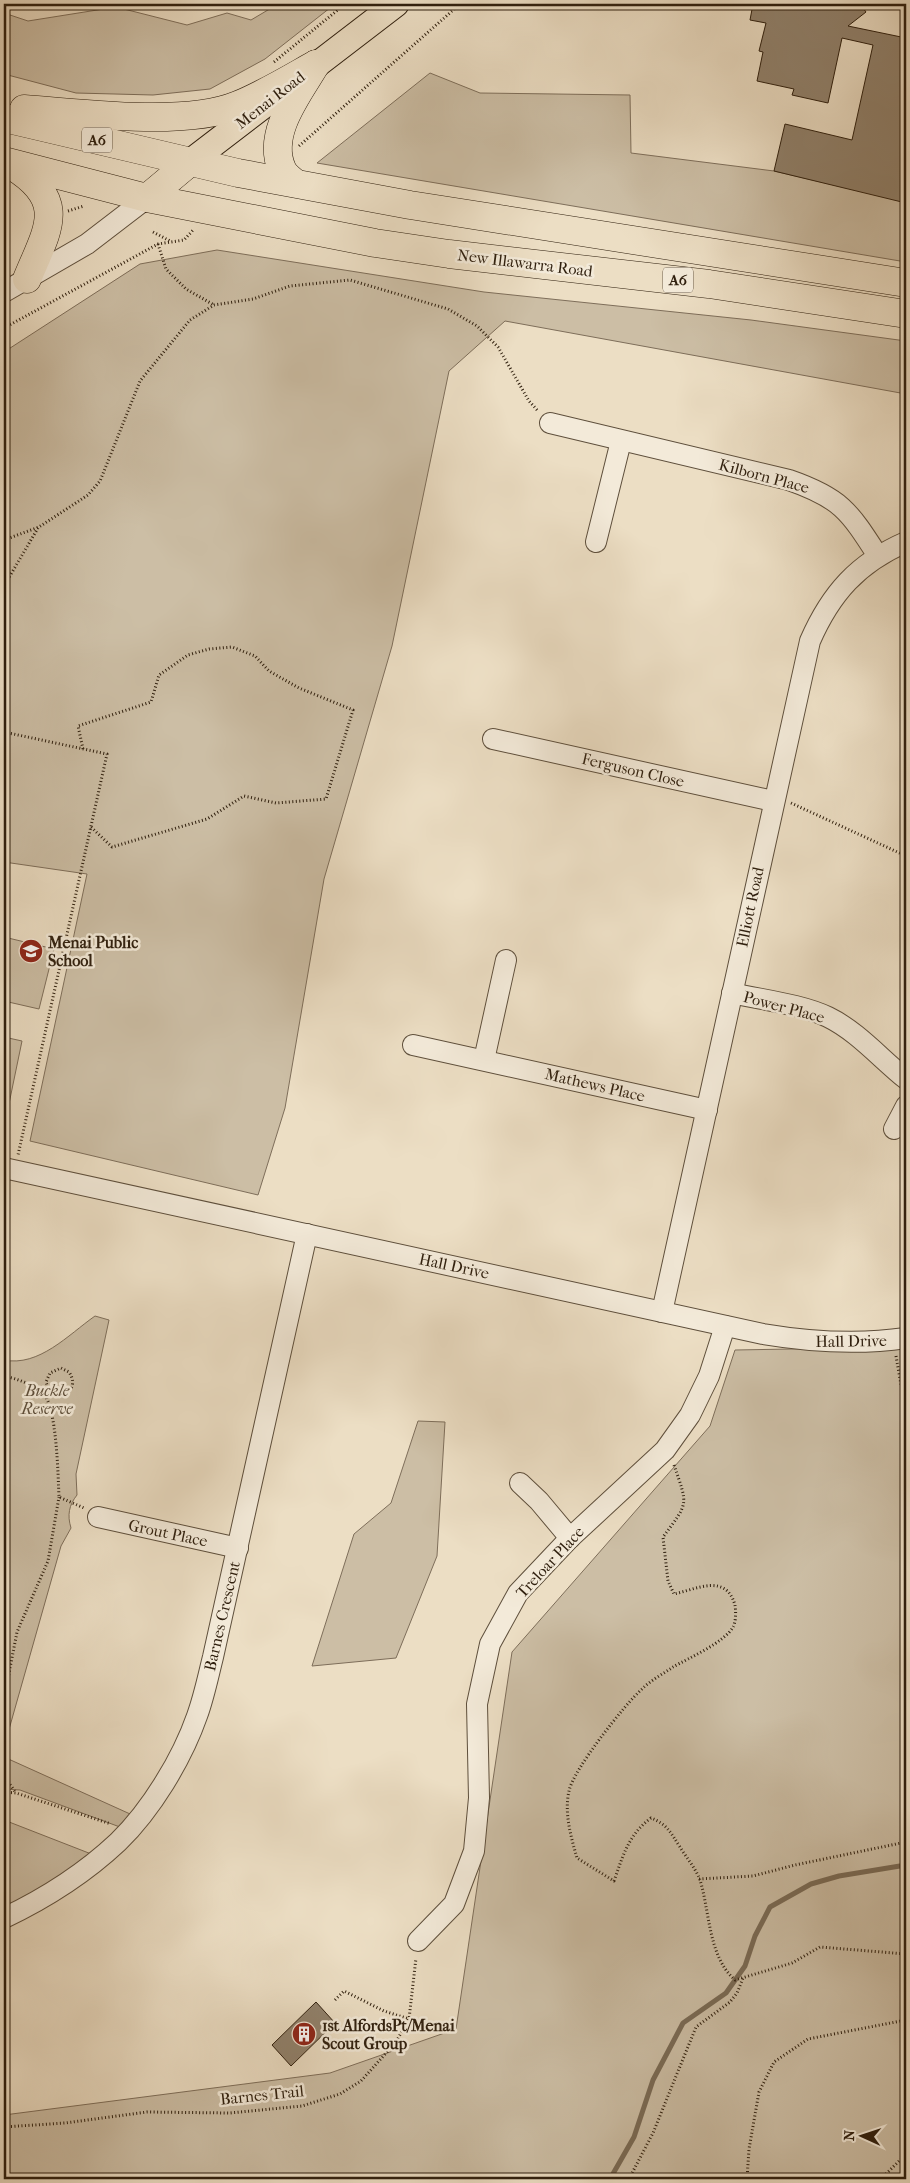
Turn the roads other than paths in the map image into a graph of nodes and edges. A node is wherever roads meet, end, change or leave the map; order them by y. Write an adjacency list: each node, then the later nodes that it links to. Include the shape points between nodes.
1 (396, 4): 2 (main road, Menai Road)
2 (316, 64): 3 (highway, via 237,106 203,114 114,116); 6 (main road, Menai Road); 7 (highway, via 287,114 278,141 283,171)
3 (4, 108)
4 (4, 118): 6 (highway, A6)
5 (4, 161): 8 (highway, A6); 9 (highway, via 31,178 45,196 50,213 45,236)
6 (190, 162): 7 (highway, A6); 8 (highway, Menai Road)
7 (295, 183): 10 (highway, A6, via 410,205)
8 (147, 198): 9 (street, via 87,244); 12 (highway, New Illawarra Road / A6, via 449,254 709,284)
9 (27, 279): 11 (street)
10 (906, 283)
11 (4, 292)
12 (906, 314)
13 (550, 423): 14 (street, Kilborn Place)
14 (621, 441): 15 (street); 17 (street, Kilborn Place, via 789,480 823,493 850,515)
15 (596, 542)
16 (906, 542): 17 (street, Elliott Road)
17 (878, 556): 19 (street, Elliott Road, via 850,578 834,597 810,641)
18 (493, 739): 19 (street, Ferguson Close)
19 (774, 798): 21 (street, Elliott Road)
20 (506, 960): 23 (street)
21 (732, 993): 24 (street, Power Place, via 828,1017 845,1027); 26 (street, Elliott Road)
22 (413, 1045): 23 (street, Mathews Place)
23 (484, 1060): 26 (street, Mathews Place)
24 (906, 1079)
25 (906, 1106): 27 (street)
26 (707, 1110): 30 (street, Elliott Road)
27 (894, 1129)
28 (9, 1169): 29 (street, Hall Drive)
29 (307, 1234): 30 (street, Hall Drive); 36 (street, Barnes Crescent)
30 (662, 1312): 31 (street, Hall Drive)
31 (724, 1326): 32 (street, Hall Drive, via 808,1341 837,1343); 35 (street, Treloar Place, via 709,1376 690,1415 665,1450)
32 (900, 1339)
33 (520, 1483): 35 (street)
34 (98, 1518): 36 (street, Grout Place)
35 (570, 1538): 38 (street, Treloar Place, via 518,1594 490,1644 477,1704 479,1798 474,1851 454,1904)
36 (238, 1548): 37 (street, Barnes Crescent, via 197,1717 167,1779 118,1842 35,1903)
37 (4, 1918)
38 (418, 1941)

